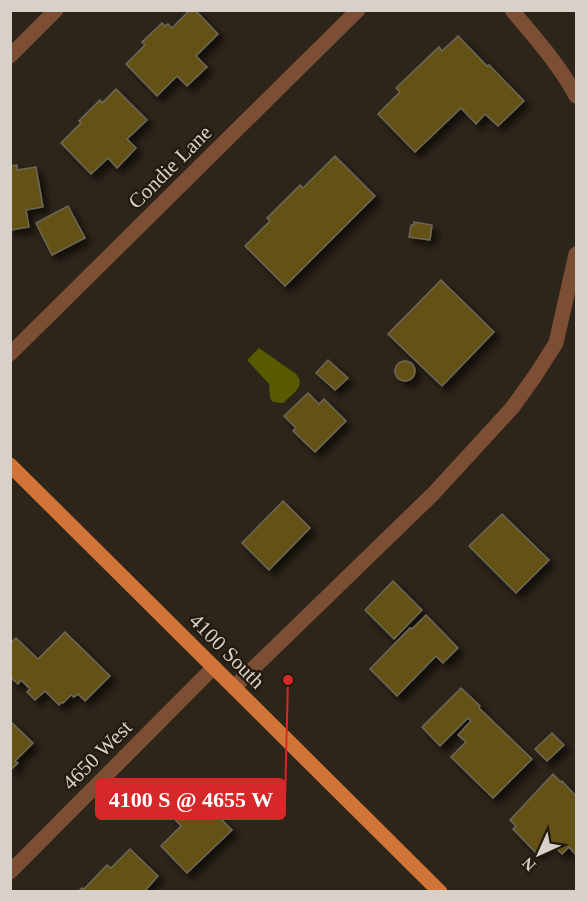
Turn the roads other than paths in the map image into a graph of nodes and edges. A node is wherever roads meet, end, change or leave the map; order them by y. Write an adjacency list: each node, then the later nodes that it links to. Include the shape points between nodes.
1 (56, 10): 4 (street)
2 (358, 10): 7 (street, Condie Lane)
3 (512, 10): 5 (street, via 567,78)
4 (10, 56)
5 (576, 96)
6 (576, 254): 10 (street, via 556,342 512,408 433,494)
7 (10, 354)
8 (10, 465): 9 (main road, 4100 South)
9 (214, 667): 10 (main road, 4100 South); 11 (street, 4650 West)
10 (234, 687): 12 (main road, 4100 South)
11 (10, 872)
12 (440, 891)

